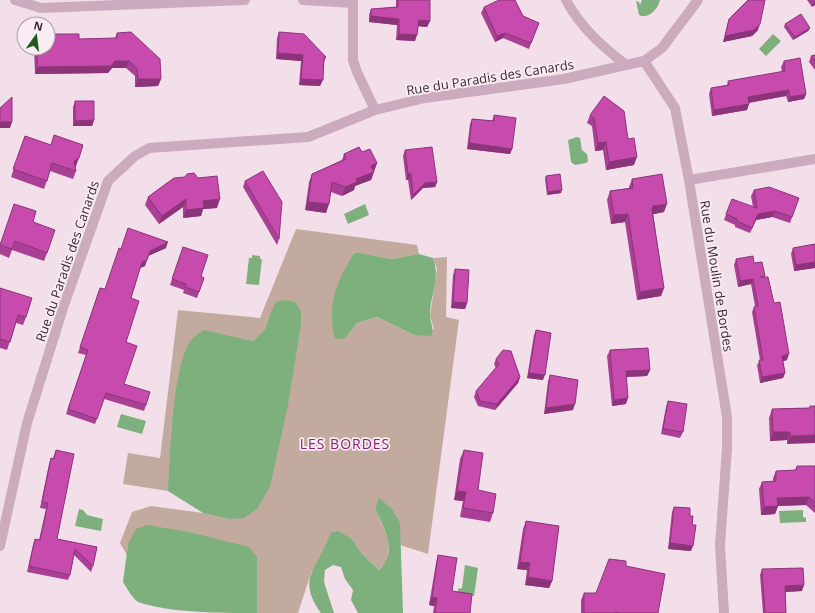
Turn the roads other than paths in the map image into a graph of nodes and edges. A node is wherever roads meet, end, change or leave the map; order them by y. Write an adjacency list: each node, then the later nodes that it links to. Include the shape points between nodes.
1 (15, 0): 2 (street, via 41,8)
2 (245, 0)
3 (303, 0): 6 (street)
4 (566, 0): 8 (street, via 603,48)
5 (698, 0): 7 (street, via 662,48)
6 (353, 1): 9 (street, via 353,60)
7 (644, 61): 8 (street); 11 (street, Rue du Moulin de Bordes, via 675,108)
8 (626, 65): 9 (street, Rue du Paradis des Canards, via 564,79 426,98)
9 (375, 110): 12 (street, Rue du Paradis des Canards, via 308,137 149,148 130,160 108,181 64,305 27,423)
10 (815, 158): 11 (street)
11 (689, 180): 13 (street, Rue du Moulin de Bordes, via 727,417 720,545)
12 (0, 546)
13 (724, 613)

